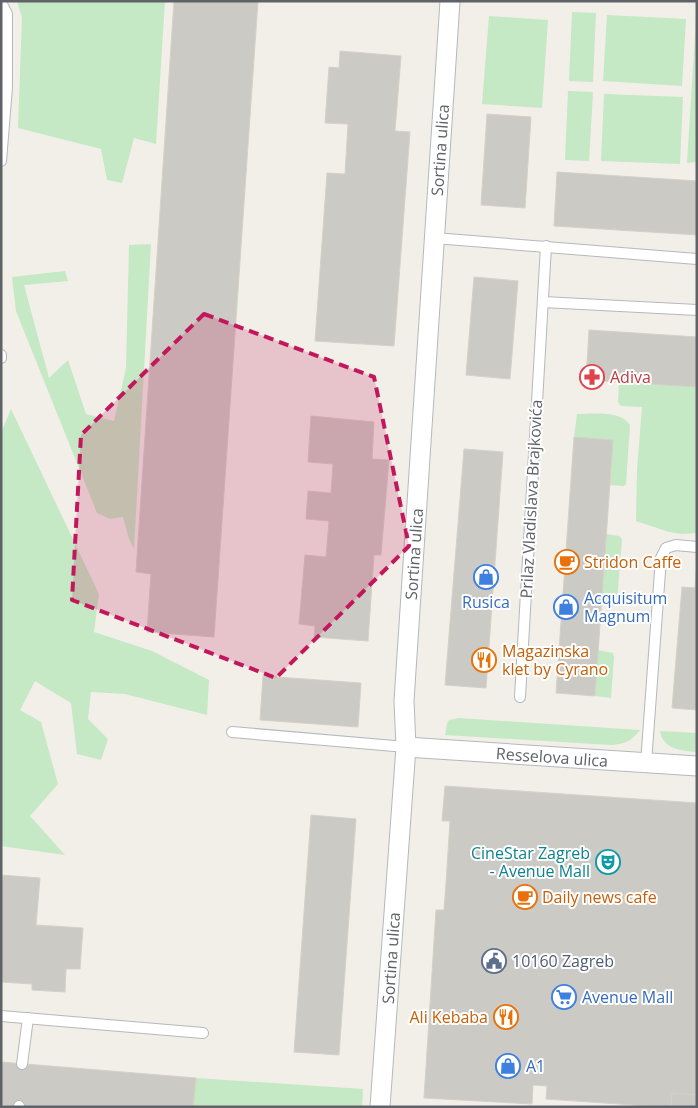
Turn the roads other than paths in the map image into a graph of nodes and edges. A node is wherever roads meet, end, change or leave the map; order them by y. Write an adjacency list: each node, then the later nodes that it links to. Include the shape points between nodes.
1 (450, 1): 4 (street, Sortina ulica)
2 (1, 2): 3 (lane, via 7,14 7,88)
3 (1, 161)
4 (434, 238): 5 (lane); 12 (street, Sortina ulica, via 404,701)
5 (546, 246): 6 (lane); 7 (lane, Prilaz Vladislava Brajkovića)
6 (697, 259)
7 (543, 302): 8 (lane); 10 (lane, Prilaz Vladislava Brajkovića)
8 (697, 310)
9 (697, 547): 13 (lane, via 676,545 666,548 661,558)
10 (520, 697)
11 (232, 732): 12 (lane)
12 (406, 747): 13 (street, Resselova ulica); 19 (street, Sortina ulica)
13 (646, 763): 14 (street, Resselova ulica)
14 (697, 766)
15 (1, 1016): 16 (lane)
16 (28, 1018): 17 (lane); 18 (lane)
17 (203, 1033)
18 (22, 1064)
19 (380, 1107)

